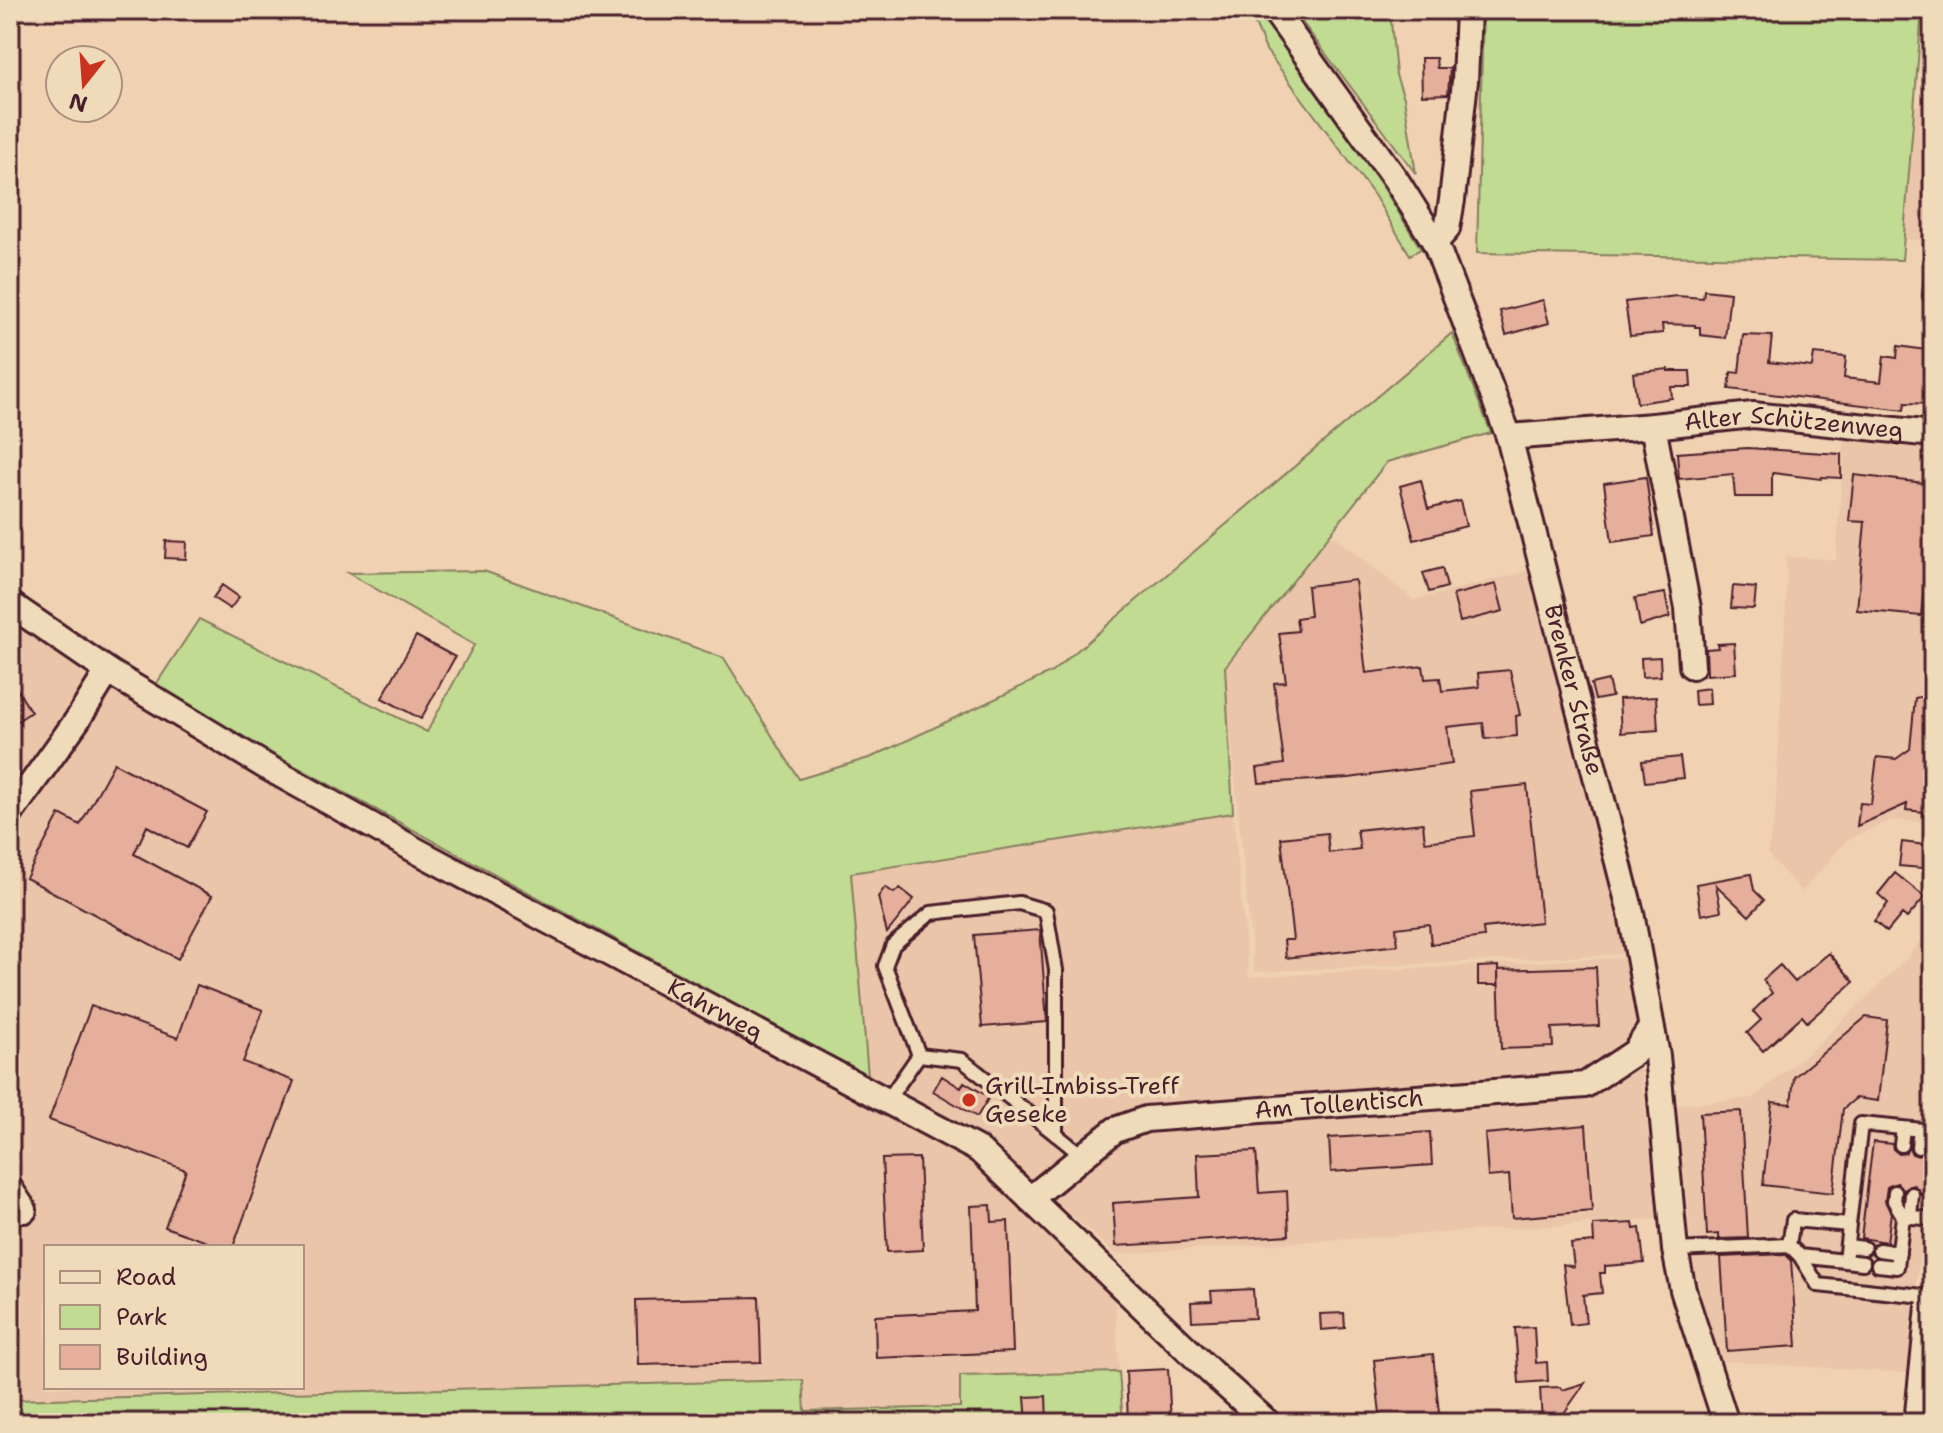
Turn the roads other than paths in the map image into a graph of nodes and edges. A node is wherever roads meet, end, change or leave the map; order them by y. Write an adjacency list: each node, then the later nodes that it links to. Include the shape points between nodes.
1 (1274, 10): 3 (street, Brenker Straße)
2 (1468, 10): 3 (street, via 1452,200 1447,229)
3 (1435, 242): 8 (street, Brenker Straße)
4 (1933, 268): 5 (lane)
5 (1930, 296)
6 (1653, 426): 7 (street, Alter Schützenweg, via 1753,415); 8 (street, Alter Schützenweg); 10 (street, Alter Schützenweg, via 1688,608)
7 (1933, 434)
8 (1509, 437): 13 (street, Brenker Straße, via 1631,913)
9 (10, 604): 11 (street, Kahrweg)
10 (1692, 666)
11 (108, 671): 12 (street); 15 (street, Kahrweg, via 417,851)
12 (10, 814)
13 (1651, 1028): 21 (street, Am Tollentisch, via 1635,1052 1585,1085 1146,1119 1115,1130); 33 (street, Brenker Straße)
14 (919, 1055): 15 (lane); 18 (lane, via 962,1060); 18 (lane, via 885,966 893,945 931,913 1019,903 1046,911 1056,970)
15 (887, 1101): 25 (street, Kahrweg, via 979,1150)
16 (1903, 1128): 17 (lane); 19 (lane); 29 (lane, via 1861,1124)
17 (1926, 1130): 20 (lane)
18 (1056, 1135): 21 (lane)
19 (1901, 1145)
20 (1918, 1147)
21 (1083, 1156): 25 (street, Am Tollentisch)
22 (10, 1189): 26 (street)
23 (1895, 1192): 27 (lane, via 1894,1201)
24 (1912, 1194): 27 (lane)
25 (1030, 1199): 42 (street, Kahrweg)
26 (24, 1210)
27 (1906, 1216): 28 (lane); 35 (lane)
28 (1933, 1219)
29 (1849, 1225): 30 (lane, via 1793,1220); 31 (lane)
30 (1789, 1245): 33 (lane); 36 (lane)
31 (1847, 1246): 32 (lane); 37 (lane)
32 (1864, 1248)
33 (1675, 1250): 43 (street, Brenker Straße)
34 (1879, 1250): 35 (lane)
35 (1899, 1253): 39 (lane, via 1897,1267)
36 (1800, 1256): 37 (lane); 40 (lane, via 1818,1285)
37 (1845, 1261): 38 (lane)
38 (1863, 1263)
39 (1878, 1265)
40 (1933, 1297)
41 (1933, 1307): 44 (main road)
42 (1268, 1423)
43 (1726, 1423)
44 (1921, 1423)

